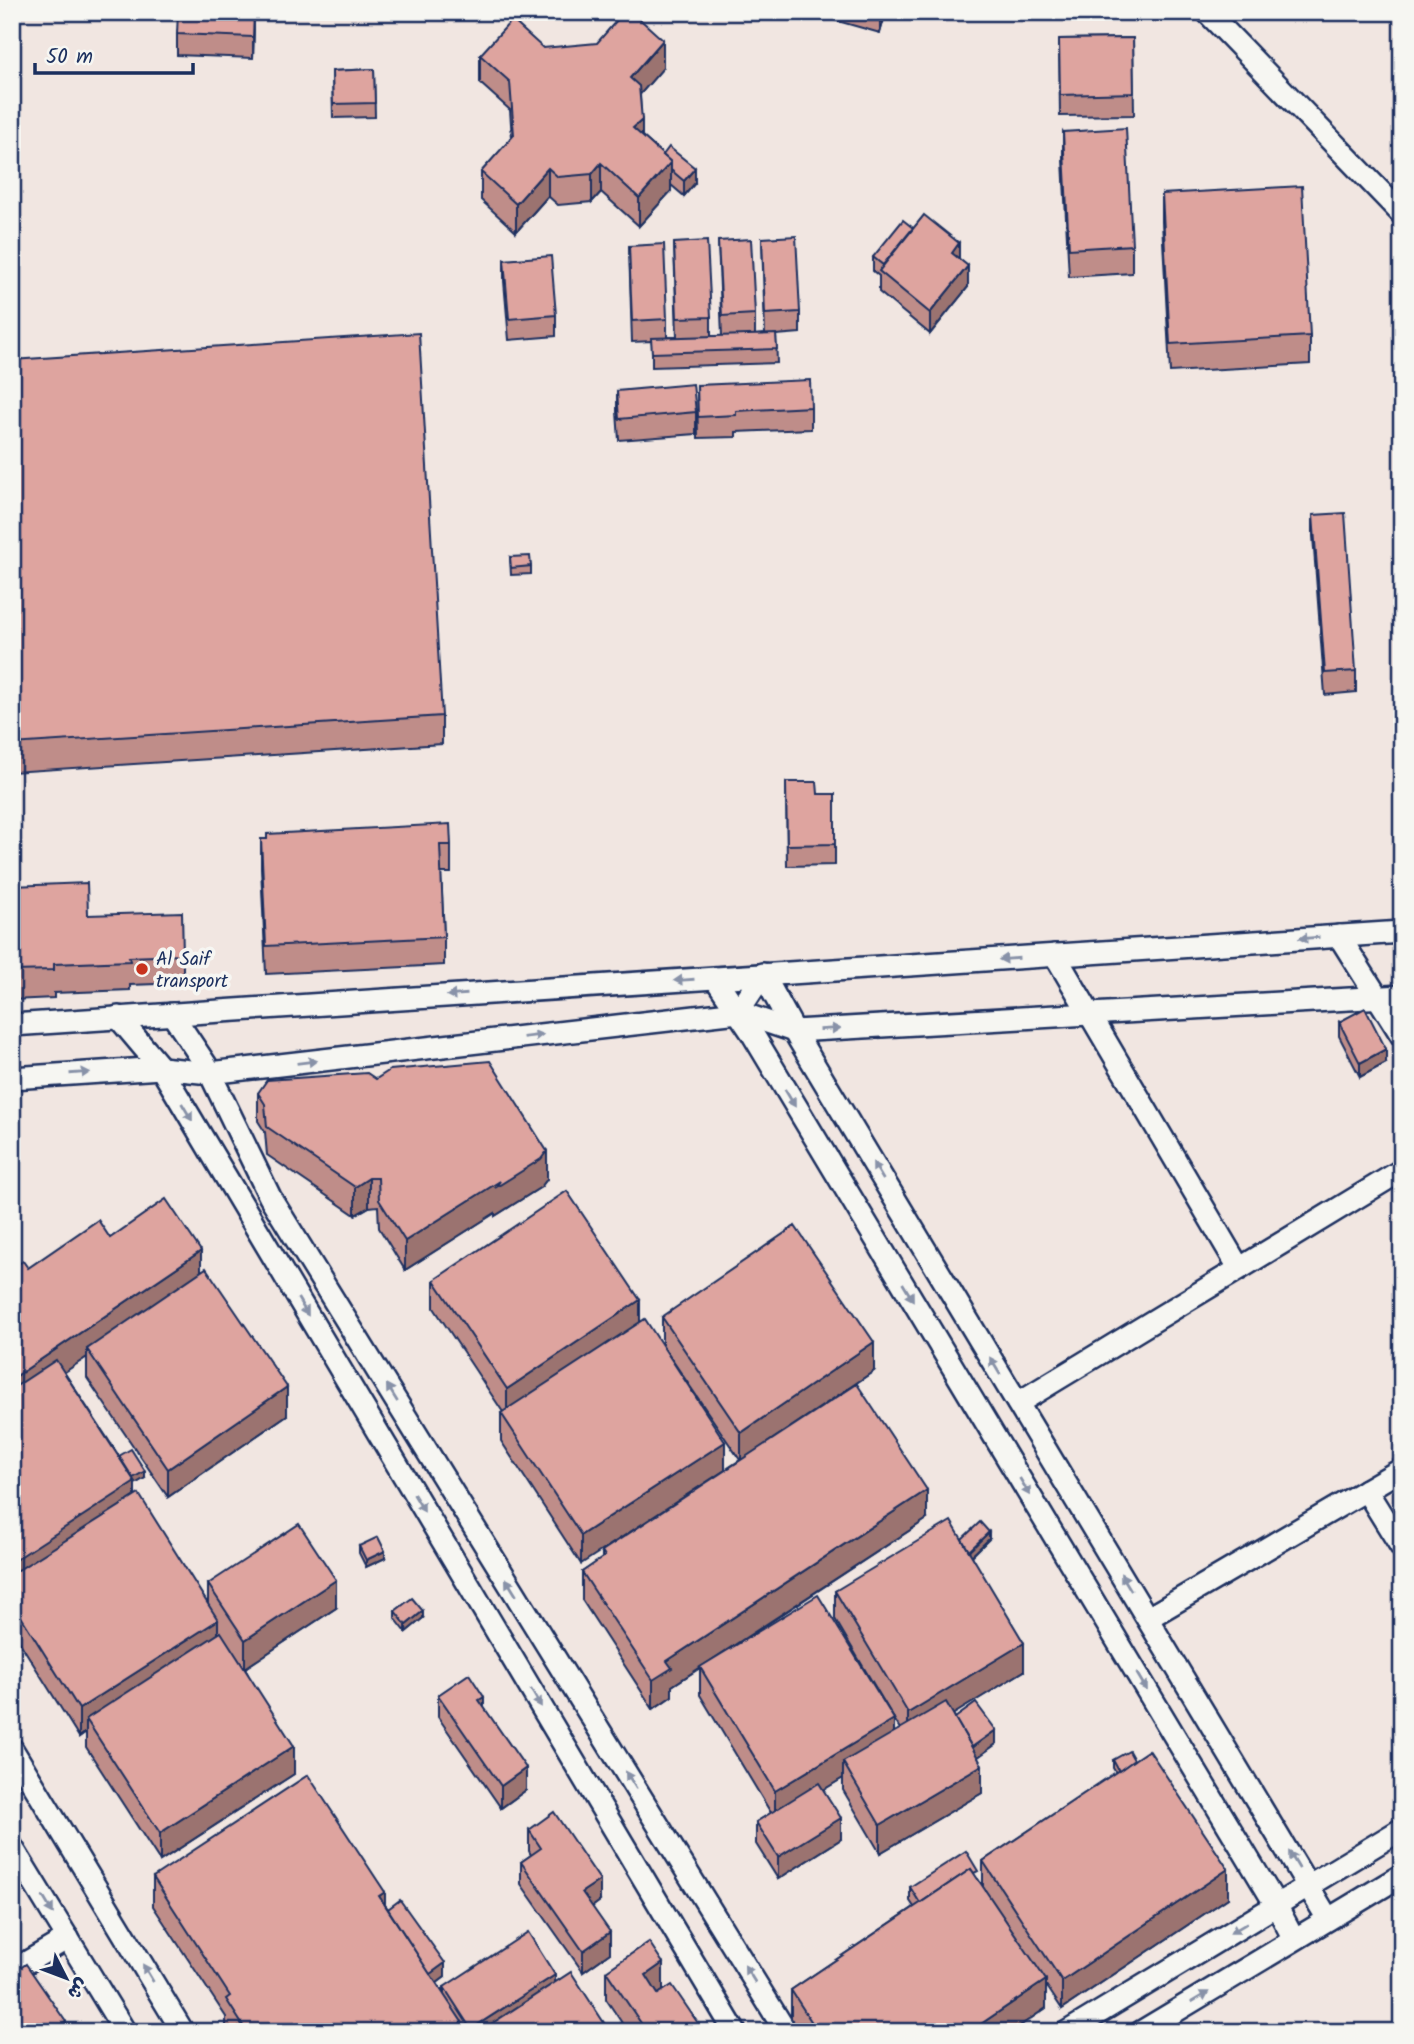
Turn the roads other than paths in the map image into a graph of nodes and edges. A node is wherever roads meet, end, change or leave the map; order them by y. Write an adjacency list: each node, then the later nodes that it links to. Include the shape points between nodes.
1 (1207, 12): 2 (street)
2 (1402, 214)
3 (1339, 936): 4 (street); 5 (street, one-way to 5); 9 (street)
4 (1398, 938)
5 (1055, 955): 6 (street, one-way to 6); 12 (street)
6 (763, 974): 7 (street); 10 (street); 15 (street)
7 (715, 978): 10 (street); 11 (street, one-way to 11)
8 (1402, 996): 9 (street)
9 (1379, 998): 12 (street); 16 (street)
10 (738, 1012): 15 (street); 18 (street, one-way to 10); 32 (street, one-way to 32)
11 (172, 1014): 13 (street); 18 (street)
12 (1090, 1014): 15 (street, one-way to 12); 21 (street)
13 (118, 1017): 14 (street); 17 (street)
14 (12, 1025)
15 (794, 1031): 22 (street, one-way to 15)
16 (1402, 1036)
17 (160, 1068): 18 (street); 19 (street, one-way to 17); 39 (street, one-way to 39)
18 (210, 1073): 40 (street, one-way to 18, via 270,1196)
19 (12, 1078)
20 (1402, 1170): 21 (street)
21 (1239, 1268): 22 (street)
22 (1018, 1403): 26 (street, one-way to 22)
23 (1402, 1469): 24 (street)
24 (1366, 1490): 25 (street); 26 (street)
25 (1402, 1548)
26 (1148, 1618): 31 (street, one-way to 26)
27 (12, 1749): 38 (street, one-way to 27)
28 (1402, 1829): 31 (street)
29 (12, 1847): 34 (street, one-way to 34)
30 (1402, 1875): 33 (street)
31 (1309, 1885): 32 (street); 33 (street)
32 (1276, 1905): 35 (street); 41 (street, one-way to 41)
33 (1328, 1919): 35 (street)
34 (68, 1938): 36 (street); 37 (street)
35 (1294, 1940): 42 (street, one-way to 35)
36 (12, 1971)
37 (125, 2032)
38 (183, 2032)
39 (735, 2032)
40 (786, 2032)
41 (1067, 2032)
42 (1141, 2032)

